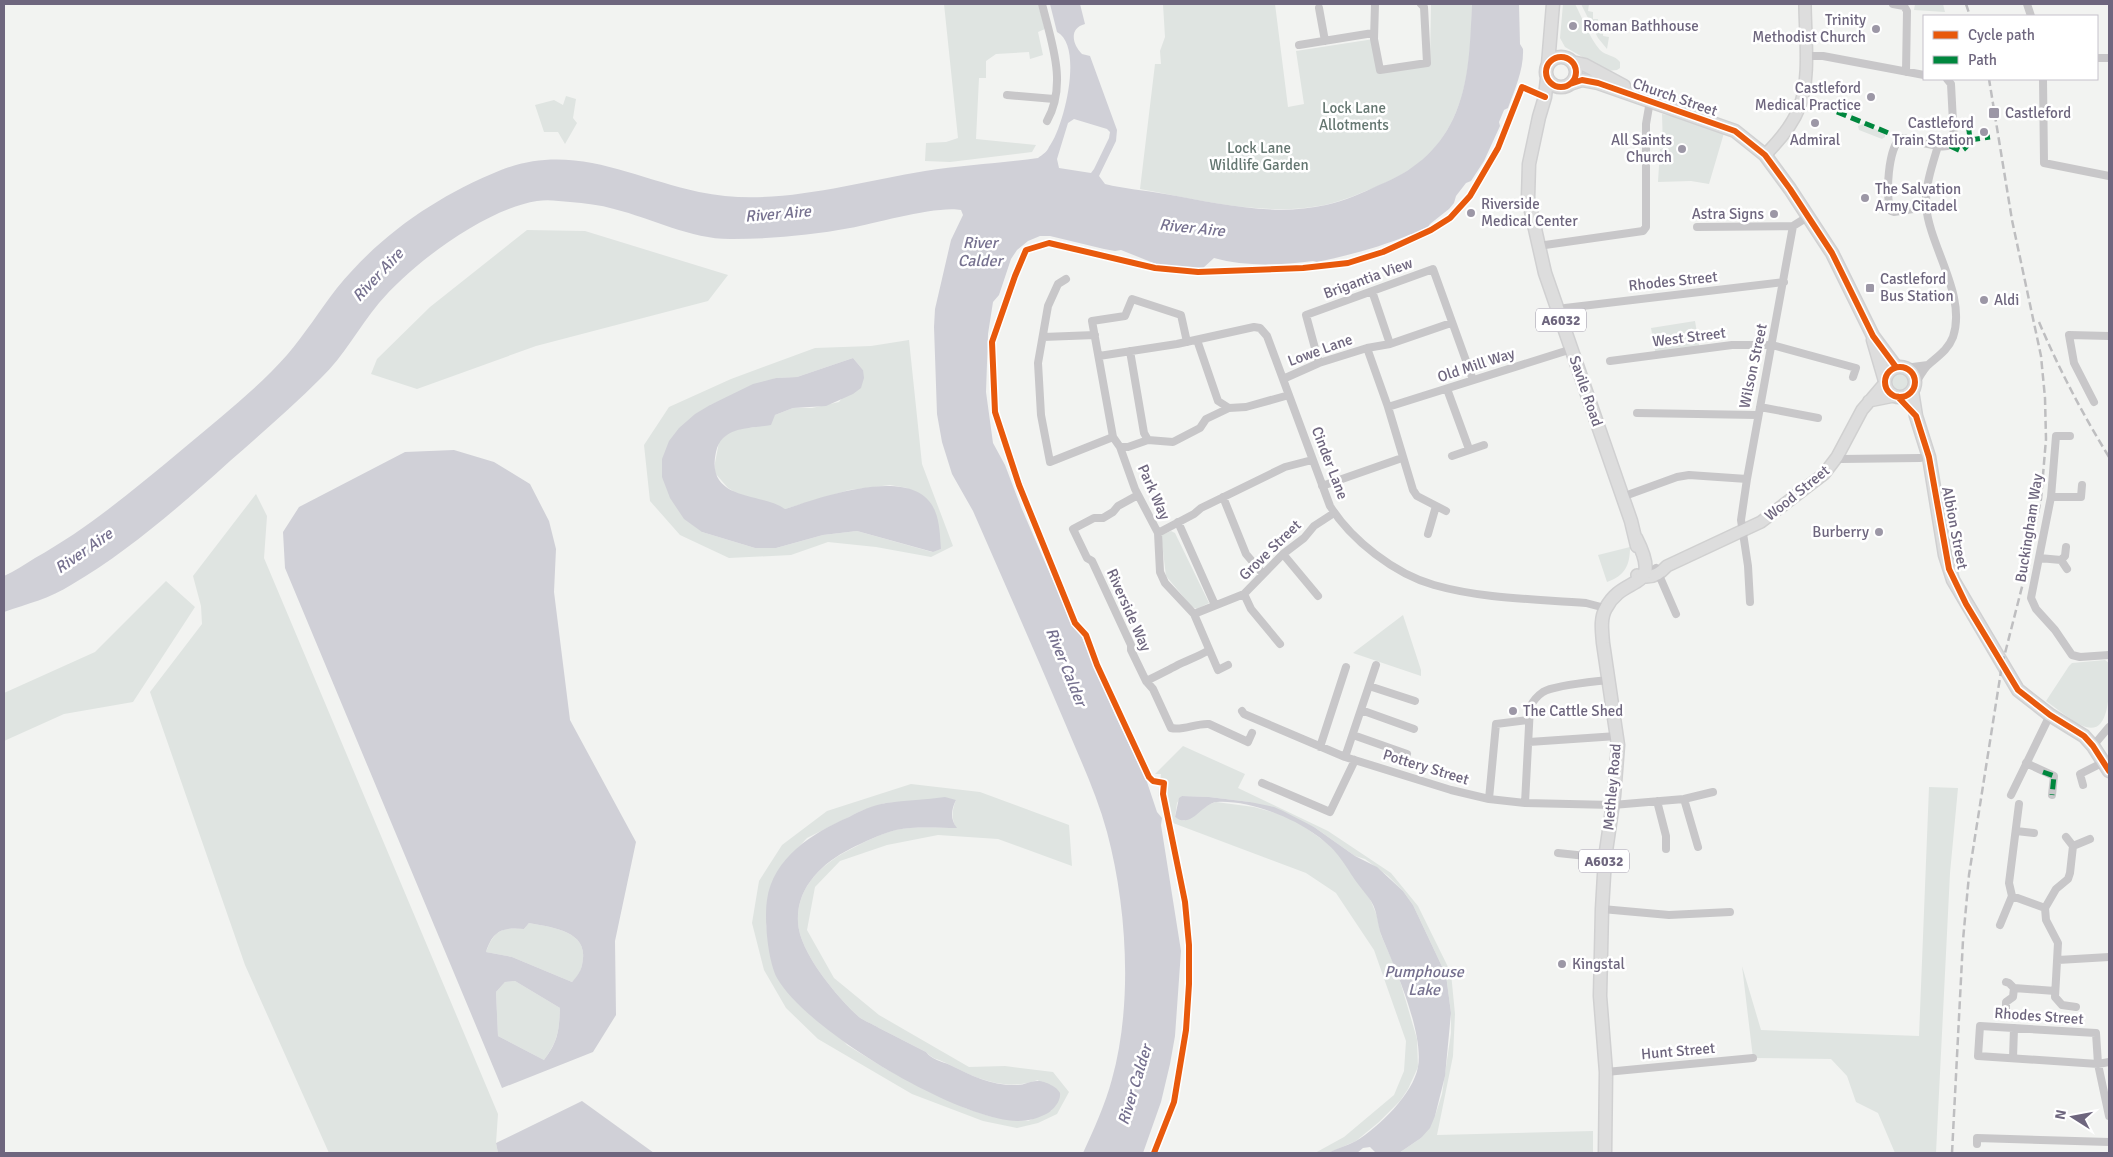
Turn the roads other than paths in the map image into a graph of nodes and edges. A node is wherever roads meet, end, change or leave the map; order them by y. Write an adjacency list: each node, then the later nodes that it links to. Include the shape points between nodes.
1 (1042, 4): 23 (street, via 1058,75)
2 (1375, 4): 8 (street)
3 (1421, 4): 8 (street, via 1424,7 1427,63 1380,70)
4 (1554, 4): 10 (main road, A6032)
5 (1805, 4): 12 (street)
6 (1893, 4): 15 (street, via 1904,6 1907,11)
7 (1318, 8): 9 (street)
8 (1374, 33): 9 (street)
9 (1325, 41): 11 (street)
10 (1550, 42): 13 (main road); 14 (main road, A6032)
11 (1299, 45)
12 (1805, 56): 15 (street, via 1823,56); 27 (street, via 1806,77 1799,110)
13 (1567, 59): 14 (main road, via 1554,58); 20 (main road, via 1576,70); 24 (main road, Church Street, via 1585,65)
14 (1548, 64): 17 (main road, A6032)
15 (1906, 72): 16 (street)
16 (1923, 75)
17 (1547, 78): 20 (main road, via 1553,85); 22 (main road, Savile Road / A6032)
18 (1948, 80): 26 (street, via 1951,84 1954,140 1948,147)
19 (2043, 80): 28 (street, via 2044,163)
20 (1566, 85): 22 (main road); 24 (main road, Church Street, via 1582,80)
21 (1007, 95): 23 (street)
22 (1545, 96): 33 (main road, Savile Road / A6032, via 1527,182)
23 (1054, 99): 25 (street)
24 (1650, 101): 27 (main road, Church Street, via 1735,131); 33 (street, via 1646,124 1646,227 1643,231)
25 (1047, 120)
26 (1938, 146): 29 (street); 29 (street, via 1901,138 1897,140 1891,158 1891,211)
27 (1765, 155): 30 (main road)
28 (2109, 176)
29 (1926, 207): 53 (street, via 1955,309 1952,339 1942,354)
30 (1809, 216): 31 (street); 40 (main road, via 1844,276)
31 (1793, 226): 32 (street); 35 (street, Wilson Street)
32 (1697, 227)
33 (1538, 246): 48 (main road, Savile Road / A6032)
34 (1066, 279): 42 (street, via 1052,294)
35 (1784, 282): 37 (street, Rhodes Street); 46 (street, Wilson Street)
36 (1372, 291): 38 (street, Brigantia View, via 1433,269); 45 (street); 52 (street, Brigantia View, via 1306,314)
37 (1565, 308)
38 (1452, 323): 45 (street, Lowe Lane); 57 (street, Brigantia View)
39 (1095, 335): 42 (street); 44 (street, Park Way, via 1092,321 1125,316 1132,299 1181,315); 50 (street, Park Way)
40 (1872, 336): 54 (main road); 58 (main road)
41 (2109, 336): 64 (street, via 2069,334 2074,363)
42 (1043, 337): 73 (street, via 1038,363 1041,414 1050,462)
43 (1197, 340): 44 (street, Cinder Lane); 56 (street, Cinder Lane, via 1260,328 1266,332); 67 (street, via 1218,401)
44 (1187, 342): 49 (street, Cinder Lane)
45 (1390, 344): 47 (street, Lowe Lane)
46 (1772, 345): 51 (street, West Street, via 1732,345); 55 (street, West Street, via 1856,368); 66 (street, Wilson Street)
47 (1367, 348): 52 (street, Lowe Lane); 65 (street, Lowe Lane)
48 (1572, 349): 57 (street, Old Mill Way); 88 (main road, Savile Road / A6032)
49 (1130, 351): 50 (street, Cinder Lane); 74 (street)
50 (1099, 356): 73 (street, Park Way)
51 (1610, 361)
52 (1319, 363): 56 (street, Lowe Lane)
53 (1928, 365): 54 (street); 59 (street)
54 (1900, 368): 58 (main road, via 1887,374); 59 (main road, via 1912,372)
55 (1853, 377)
56 (1283, 379): 61 (street, Cinder Lane)
57 (1473, 380): 60 (street, Old Mill Way)
58 (1885, 382): 62 (main road, via 1888,391); 63 (street, Wood Street)
59 (1913, 388): 62 (main road, via 1908,395); 70 (main road, Albion Street)
60 (1447, 389): 65 (street, Old Mill Way); 77 (street)
61 (1289, 395): 67 (street, via 1246,407); 82 (street, Cinder Lane)
62 (1896, 397): 63 (street); 70 (main road)
63 (1869, 401): 79 (street, Wood Street)
64 (2094, 402)
65 (1388, 407): 80 (street, Lowe Lane)
66 (1760, 407): 69 (street, Wilson Street); 71 (street)
67 (1229, 408): 74 (street, via 1206,419 1200,428 1173,442)
68 (1637, 413): 69 (street)
69 (1757, 415): 83 (street, Wilson Street)
70 (1916, 416): 123 (main road, Albion Street, via 1928,457 1949,570 2018,690)
71 (1818, 418)
72 (2070, 436): 89 (street, Buckingham Way, via 2056,431)
73 (1113, 437): 76 (street, Park Way)
74 (1146, 437): 76 (street, Park Way, via 1128,447)
75 (1484, 445): 77 (street)
76 (1120, 447): 86 (street, Park Way)
77 (1469, 449): 78 (street)
78 (1452, 456)
79 (1837, 457): 81 (street); 94 (street, Wood Street, via 1824,474 1780,510)
80 (1402, 458): 85 (street); 90 (street, Lowe Lane, via 1417,496)
81 (1920, 458)
82 (1312, 460): 85 (street, Cinder Lane); 87 (street, via 1285,468)
83 (1747, 479): 88 (street, via 1689,475); 94 (street, Wilson Street, via 1741,520)
84 (2082, 485): 89 (street, via 2083,499)
85 (1322, 486): 92 (street, Cinder Lane)
86 (1138, 496): 95 (street, Park Way); 118 (street, Riverside Way, via 1103,518 1094,518 1073,530 1113,602)
87 (1223, 497): 93 (street); 103 (street, via 1246,554)
88 (1622, 497): 102 (main road, Savile Road / A6032, via 1647,564)
89 (2051, 497): 99 (street, Buckingham Way)
90 (1436, 506): 91 (street); 96 (street)
91 (1446, 511)
92 (1334, 513): 98 (street, Grove Street); 108 (street, Cinder Lane, via 1372,551 1433,585)
93 (1178, 522): 95 (street); 107 (street)
94 (1743, 531): 102 (street, Wood Street); 106 (street, Wilson Street)
95 (1158, 533): 109 (street, Park Way, via 1160,572 1165,583)
96 (1428, 534)
97 (2066, 547): 100 (street)
98 (1283, 554): 103 (street, Grove Street); 105 (street)
99 (2039, 558): 100 (street); 113 (street, Buckingham Way, via 2032,598 2036,609 2072,655)
100 (2061, 560): 101 (street)
101 (2068, 568)
102 (1647, 573): 108 (main road, via 1615,596); 110 (street)
103 (1263, 574): 104 (street, Grove Street)
104 (1244, 594): 107 (street, Grove Street); 111 (street, via 1251,609)
105 (1318, 596)
106 (1750, 602)
107 (1215, 605): 109 (street, Grove Street)
108 (1606, 608): 117 (main road, Methley Road / A6032, via 1602,626)
109 (1194, 614): 112 (street, Park Way)
110 (1676, 614)
111 (1280, 644)
112 (1209, 650): 114 (street, Park Way, via 1218,670); 118 (street)
113 (2109, 655)
114 (1228, 665)
115 (1376, 665): 119 (street)
116 (1346, 667): 132 (street)
117 (1608, 680): 124 (street, via 1543,692 1530,707); 129 (main road, Methley Road / A6032)
118 (1146, 681): 127 (street, Riverside Way, via 1171,728 1209,724 1248,742)
119 (1369, 686): 120 (street); 122 (street)
120 (1415, 702)
121 (1242, 710): 132 (street, Pottery Street, via 1244,714)
122 (1362, 710): 126 (street); 128 (street)
123 (2050, 715): 131 (main road, Albion Street, via 2084,736); 136 (street)
124 (1528, 720): 130 (street); 143 (street, via 1496,724)
125 (2109, 727): 131 (street)
126 (1414, 729)
127 (1252, 733)
128 (1353, 735): 133 (street); 134 (street)
129 (1617, 736): 130 (street); 148 (main road, Methley Road / A6032)
130 (1529, 742): 146 (street)
131 (2093, 746): 137 (main road, Albion Street)
132 (1320, 747): 134 (street, Pottery Street)
133 (1407, 754)
134 (1345, 757): 135 (street, Pottery Street)
135 (1355, 760): 138 (street, via 1330,812); 143 (street, Pottery Street)
136 (2026, 763): 141 (street); 142 (street, via 2054,776)
137 (2107, 767): 139 (street, via 2080,774)
138 (1262, 783)
139 (2082, 785)
140 (1713, 792): 144 (street, Pottery Street)
141 (2012, 794)
142 (2052, 795)
143 (1488, 799): 146 (street, Pottery Street)
144 (1684, 799): 145 (street, Pottery Street); 154 (street)
145 (1657, 801): 148 (street, Pottery Street); 155 (street)
146 (1525, 804): 148 (street, Pottery Street)
147 (2019, 804): 149 (street)
148 (1613, 805): 157 (main road, Methley Road / A6032)
149 (2016, 831): 150 (street); 158 (street, via 2009,884)
150 (2034, 834)
151 (2066, 837): 153 (street)
152 (2090, 839): 153 (street)
153 (2073, 846): 159 (street, via 2068,879 2056,888)
154 (1698, 847)
155 (1666, 849)
156 (1558, 853): 157 (street)
157 (1604, 858): 160 (main road, Methley Road / A6032)
158 (2012, 896): 159 (street); 162 (street)
159 (2045, 908): 164 (street, via 2046,920 2058,943)
160 (1602, 909): 161 (street, via 1669,915); 175 (main road, Methley Road / A6032, via 1600,996)
161 (1730, 912)
162 (2000, 925)
163 (2109, 957): 164 (street)
164 (2058, 960): 167 (street)
165 (2006, 982): 166 (street)
166 (2014, 988): 167 (street); 169 (street, via 2012,997 2006,1002)
167 (2055, 991): 168 (street, via 2055,997 2062,1005)
168 (2076, 1007)
169 (2006, 1012)
170 (2014, 1028): 172 (street); 172 (street, Rhodes Street, via 1980,1026 1978,1056); 174 (street, Rhodes Street, via 2096,1033)
171 (1753, 1058): 175 (street, Hunt Street)
172 (2013, 1058): 174 (street)
173 (2109, 1062): 174 (street)
174 (2098, 1064): 176 (street)
175 (1606, 1072): 179 (main road, Methley Road / A6032)
176 (2109, 1116)
177 (2109, 1142): 178 (street, via 1977,1138)
178 (1977, 1144)
179 (1604, 1153)

